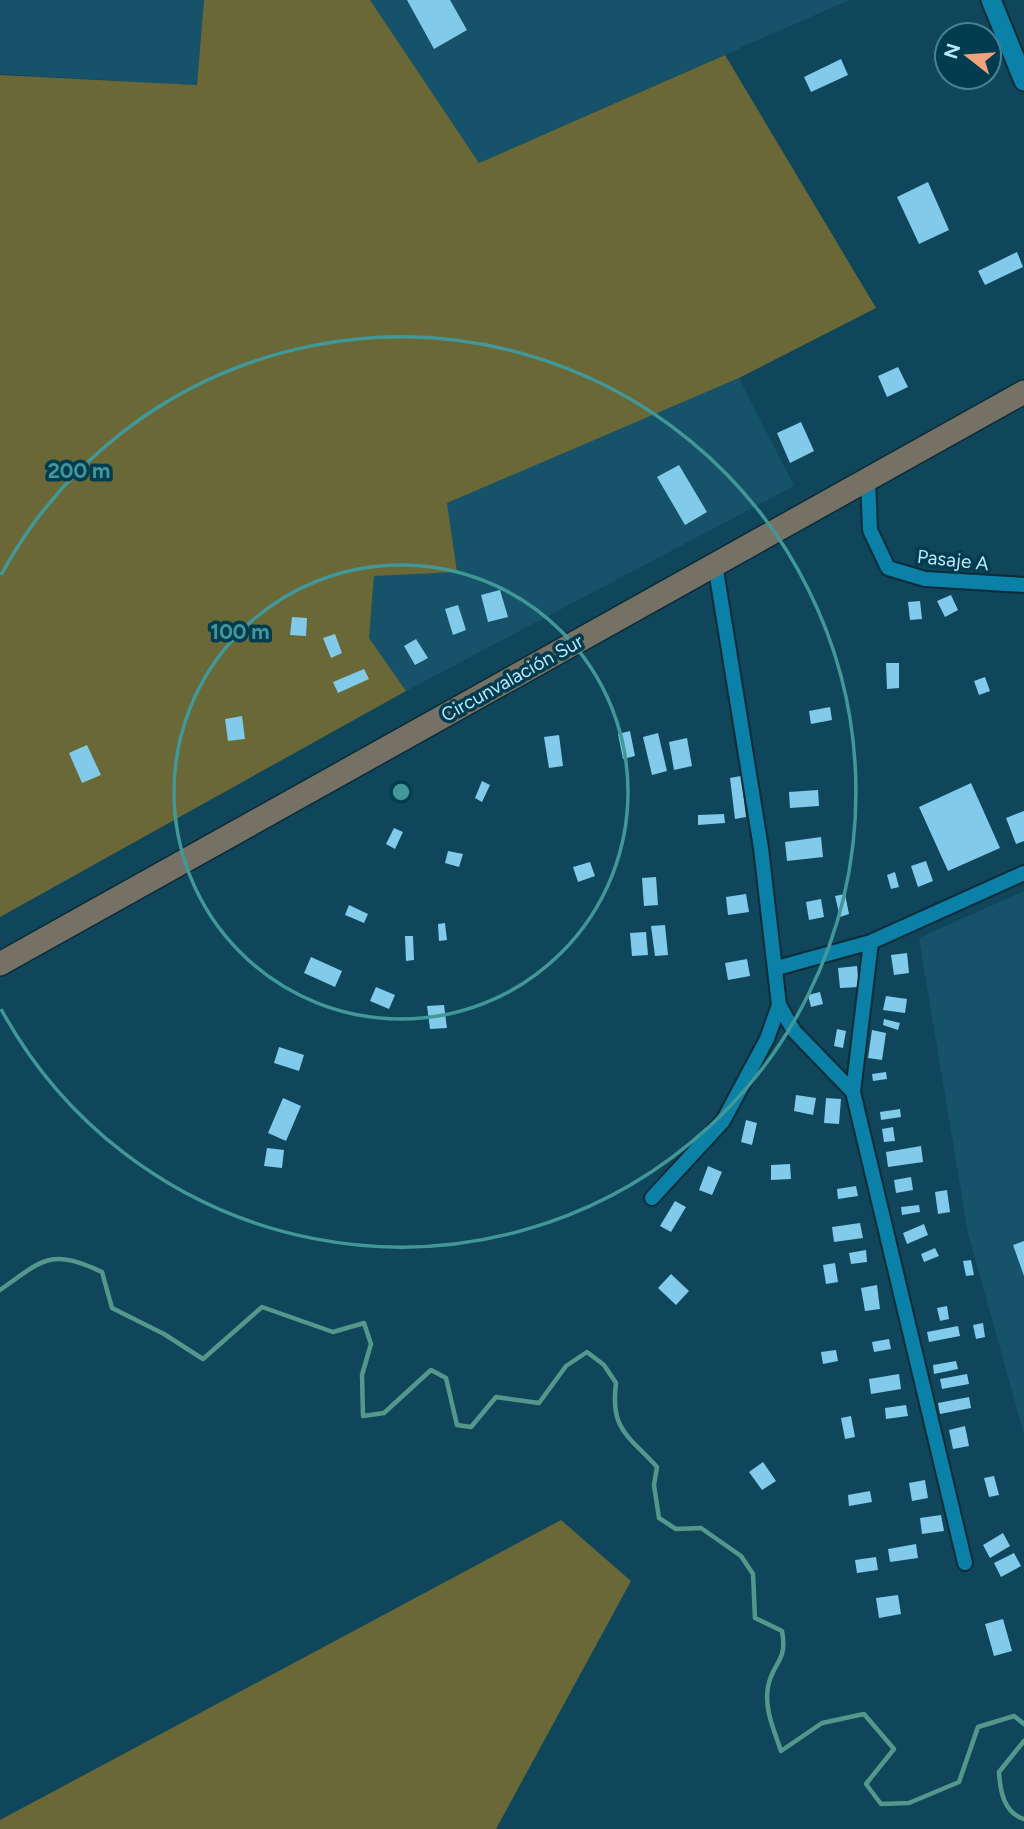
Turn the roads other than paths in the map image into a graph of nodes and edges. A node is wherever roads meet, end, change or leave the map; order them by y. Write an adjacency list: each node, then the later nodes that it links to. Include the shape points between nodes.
1 (991, 0): 2 (main road)
2 (1024, 81)
3 (1024, 393): 4 (main road, Circunvalación Sur)
4 (868, 479): 5 (main road, Circunvalación Sur); 6 (street, Pasaje A, via 870,530 888,568 925,579)
5 (715, 564): 9 (main road, Circunvalación Sur); 10 (street)
6 (1024, 585)
7 (1024, 873): 8 (street)
8 (871, 942): 10 (street); 12 (street)
9 (0, 964)
10 (777, 968): 11 (street)
11 (779, 1005): 12 (street, via 794,1031); 13 (street, via 768,1039 723,1121)
12 (853, 1092): 14 (street)
13 (652, 1198)
14 (965, 1563)

